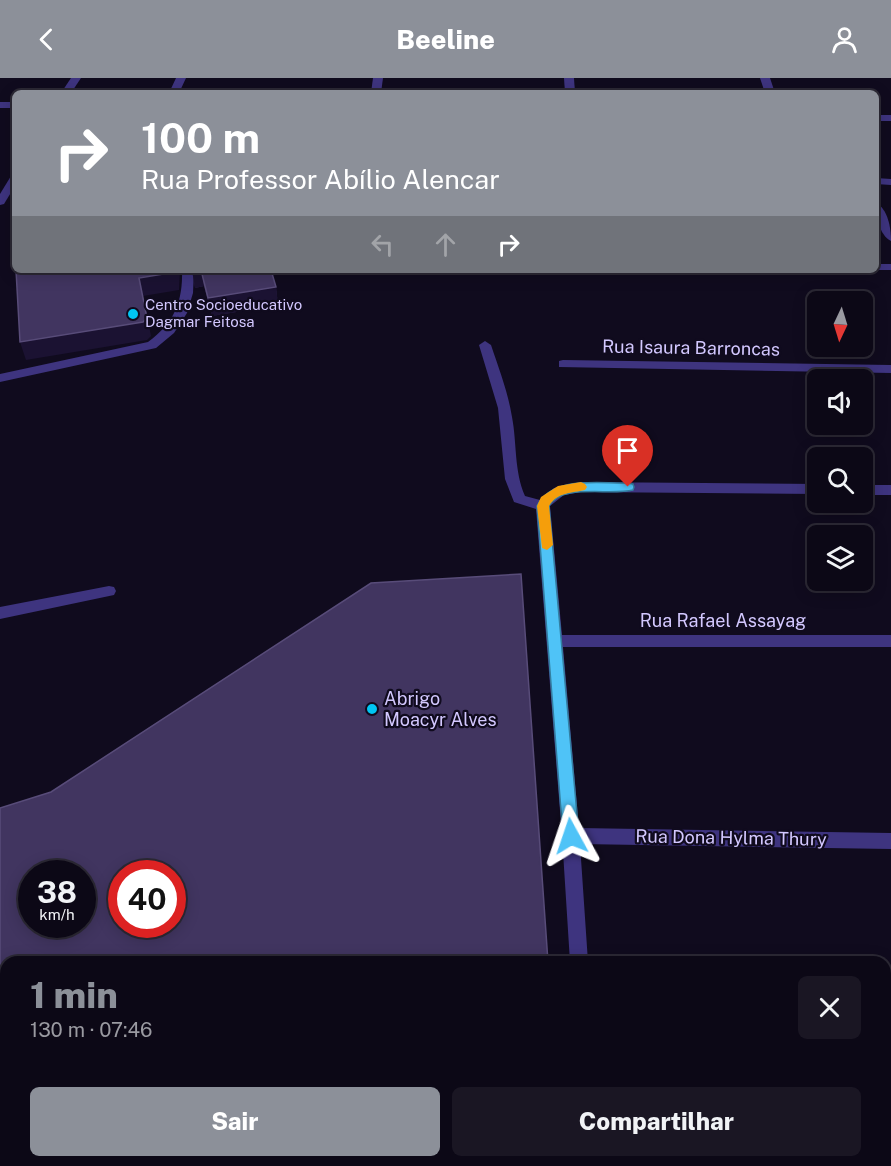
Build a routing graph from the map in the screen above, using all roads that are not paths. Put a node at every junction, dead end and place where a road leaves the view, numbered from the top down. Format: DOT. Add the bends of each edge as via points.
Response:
graph roads {
  1 [pos="12,183"];
  2 [pos="0,202"];
  3 [pos="879,212"];
  4 [pos="891,238"];
  5 [pos="188,273"];
  6 [pos="485,345"];
  7 [pos="563,364"];
  8 [pos="891,369"];
  9 [pos="0,378"];
  10 [pos="807,489"];
  11 [pos="873,490"];
  12 [pos="891,490"];
  13 [pos="543,506"];
  14 [pos="109,591"];
  15 [pos="0,613"];
  16 [pos="555,641"];
  17 [pos="891,641"];
  18 [pos="571,836"];
  19 [pos="891,841"];
  20 [pos="579,956"];
  1 -- 2 [label="street"];
  3 -- 4 [label="street"];
  5 -- 9 [label="street" via="182,314 170,333 152,345"];
  6 -- 13 [label="street" via="507,418 512,485 519,498"];
  7 -- 8 [label="street, Rua Isaura Barroncas"];
  10 -- 13 [label="street" via="581,487 562,489 548,497"];
  11 -- 12 [label="street"];
  13 -- 16 [label="street"];
  14 -- 15 [label="street"];
  16 -- 17 [label="street, Rua Rafael Assayag"];
  16 -- 18 [label="street"];
  18 -- 19 [label="street, Rua Dona Hylma Thury"];
  18 -- 20 [label="street"];
}
